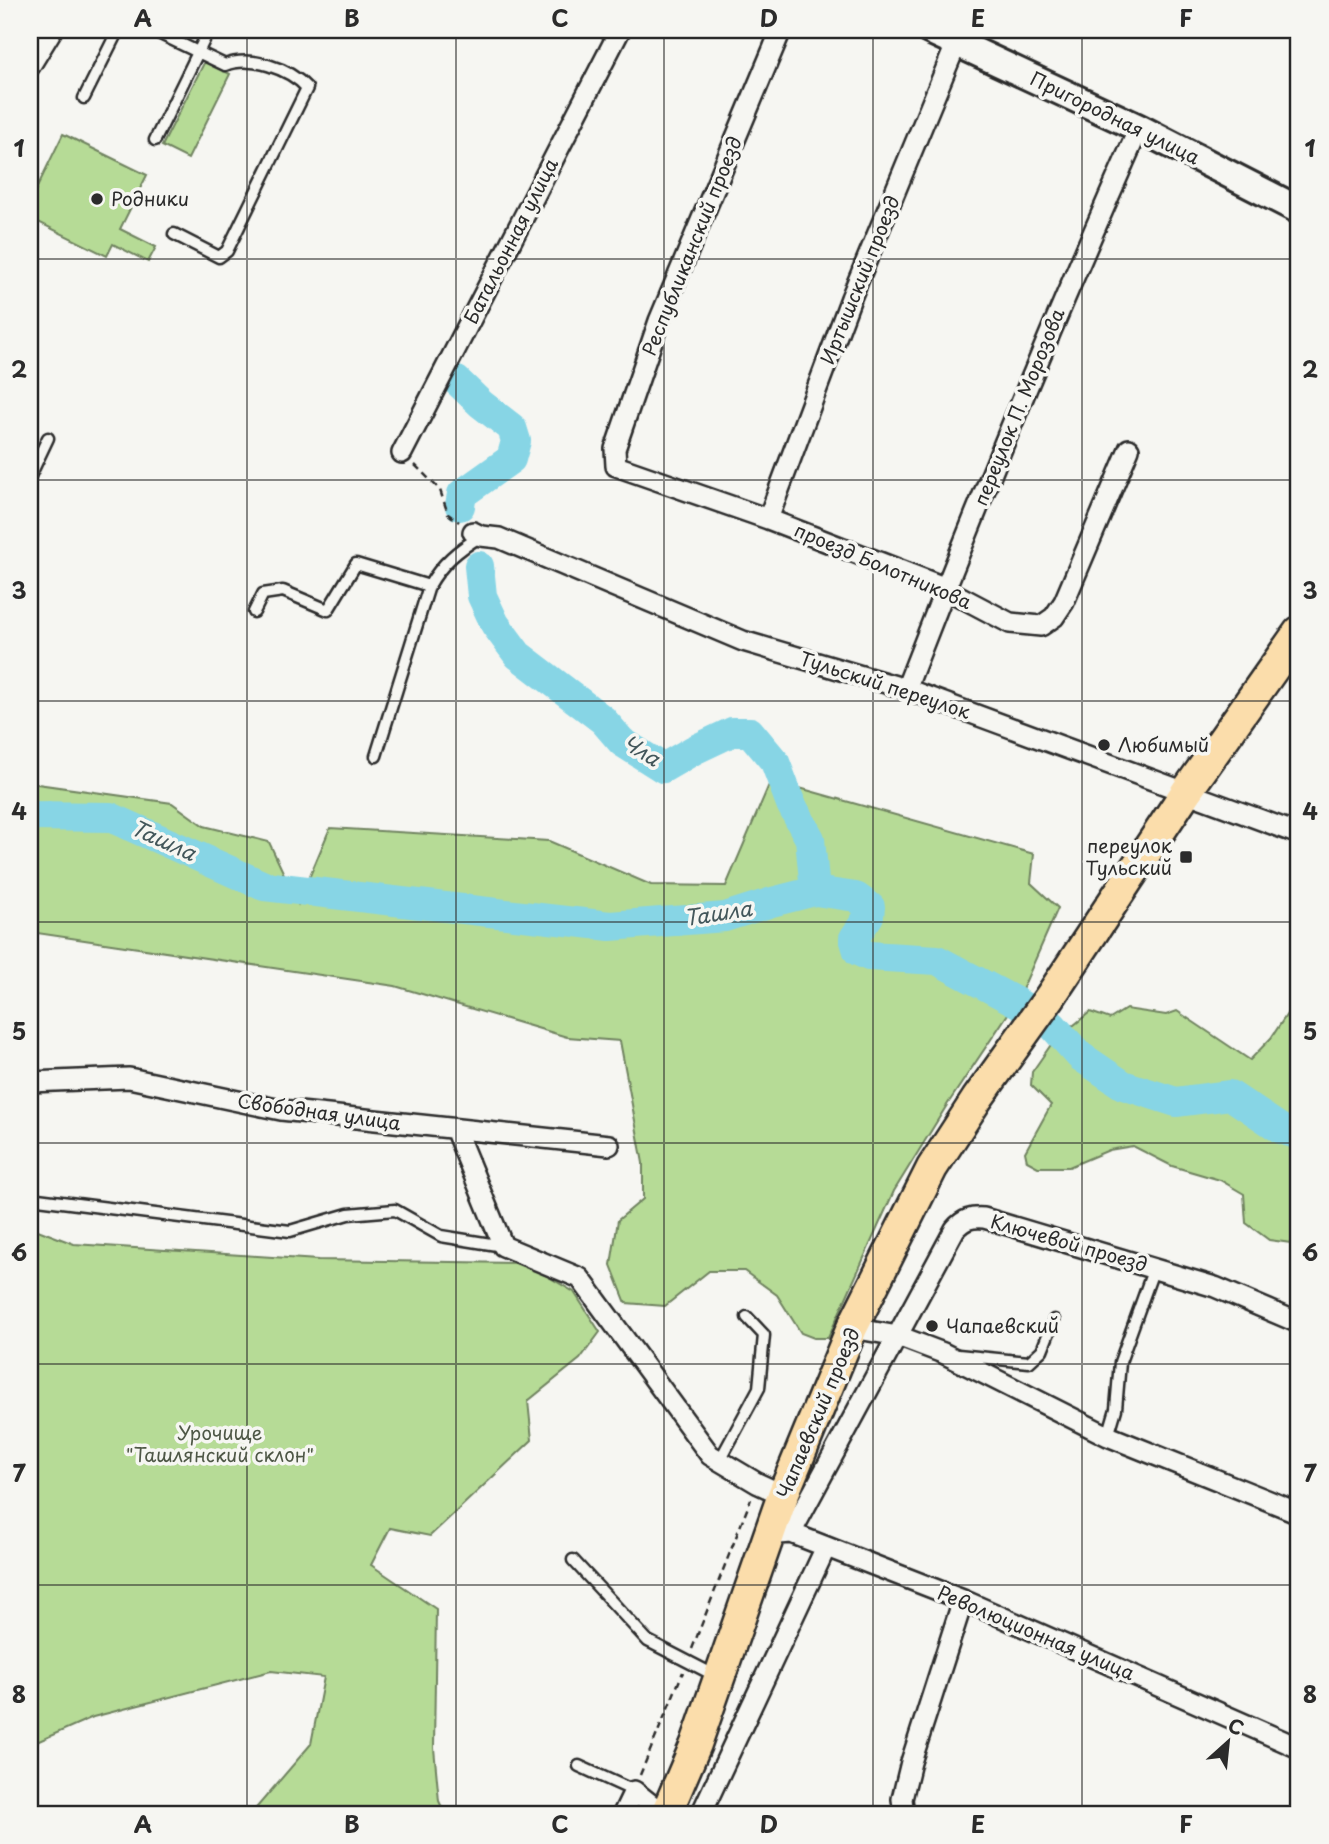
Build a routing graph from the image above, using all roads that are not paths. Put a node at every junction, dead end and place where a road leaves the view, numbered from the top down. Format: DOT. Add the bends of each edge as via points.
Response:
graph roads {
  1 [pos="52,30"];
  2 [pos="118,30"];
  3 [pos="152,30"];
  4 [pos="209,30"];
  5 [pos="620,30"];
  6 [pos="781,30"];
  7 [pos="929,30"];
  8 [pos="957,42"];
  9 [pos="198,53"];
  10 [pos="30,66"];
  11 [pos="84,98"];
  12 [pos="1139,128"];
  13 [pos="155,140"];
  14 [pos="1299,210"];
  15 [pos="174,234"];
  16 [pos="48,438"];
  17 [pos="1129,449"];
  18 [pos="402,453"];
  19 [pos="616,466"];
  20 [pos="30,476"];
  21 [pos="768,519"];
  22 [pos="477,534"];
  23 [pos="429,586"];
  24 [pos="945,588"];
  25 [pos="254,612"];
  26 [pos="1299,632"];
  27 [pos="906,689"];
  28 [pos="376,756"];
  29 [pos="1186,792"];
  30 [pos="1299,834"];
  31 [pos="30,1082"];
  32 [pos="455,1129"];
  33 [pos="609,1145"];
  34 [pos="30,1198"];
  35 [pos="503,1246"];
  36 [pos="1154,1268"];
  37 [pos="747,1317"];
  38 [pos="1054,1320"];
  39 [pos="1299,1323"];
  40 [pos="852,1328"];
  41 [pos="898,1336"];
  42 [pos="943,1353"];
  43 [pos="1108,1436"];
  44 [pos="720,1460"];
  45 [pos="770,1489"];
  46 [pos="1299,1513"];
  47 [pos="780,1534"];
  48 [pos="826,1547"];
  49 [pos="573,1560"];
  50 [pos="962,1600"];
  51 [pos="719,1678"];
  52 [pos="1299,1748"];
  53 [pos="579,1766"];
  54 [pos="634,1790"];
  55 [pos="623,1814"];
  56 [pos="665,1814"];
  57 [pos="701,1814"];
  58 [pos="904,1814"];
  1 -- 10 [label="street"];
  2 -- 11 [label="lane"];
  3 -- 9 [label="lane"];
  4 -- 9 [label="lane"];
  5 -- 18 [label="street, Батальонная улица"];
  6 -- 19 [label="street, Республиканский проезд" via="659,321 615,449"];
  7 -- 8 [label="street, Пригородная улица"];
  8 -- 12 [label="street, Пригородная улица"];
  8 -- 21 [label="street, Иртышский проезд" via="851,299"];
  9 -- 13 [label="lane"];
  9 -- 15 [label="lane" via="225,65 236,61 267,65 307,89 227,251 219,257"];
  12 -- 14 [label="street, Пригородная улица"];
  12 -- 24 [label="street, переулок П. Морозова" via="1049,331"];
  16 -- 20 [label="lane"];
  17 -- 24 [label="street, проезд Болотникова" via="1054,617 1041,626 1010,622"];
  19 -- 21 [label="street, проезд Болотникова"];
  21 -- 24 [label="street, проезд Болотникова"];
  22 -- 23 [label="lane" via="439,568"];
  22 -- 27 [label="street, Тульский переулок" via="499,538 743,641"];
  23 -- 25 [label="lane" via="356,564 328,610 283,590 263,594"];
  23 -- 28 [label="lane"];
  24 -- 27 [label="street, переулок П. Морозова"];
  26 -- 29 [label="main road"];
  27 -- 29 [label="street, Тульский переулок"];
  29 -- 30 [label="street, Тульский переулок"];
  29 -- 40 [label="main road, Чапаевский проезд" via="932,1168"];
  31 -- 32 [label="street, Свободная улица" via="129,1078 281,1110"];
  32 -- 33 [label="street, Свободная улица"];
  32 -- 35 [label="street"];
  34 -- 35 [label="lane" via="290,1231 348,1214 395,1210 441,1236"];
  35 -- 44 [label="street" via="580,1279 710,1455"];
  36 -- 39 [label="street, Ключевой проезд" via="1214,1287"];
  36 -- 41 [label="street, Ключевой проезд" via="972,1217 955,1229"];
  36 -- 43 [label="lane" via="1120,1362 1116,1409"];
  37 -- 44 [label="lane" via="764,1335 759,1388"];
  38 -- 42 [label="lane" via="1042,1350 1029,1362"];
  40 -- 41 [label="street"];
  40 -- 45 [label="main road, Чапаевский проезд"];
  41 -- 42 [label="street"];
  41 -- 47 [label="street, Ключевой проезд"];
  42 -- 43 [label="street"];
  43 -- 46 [label="street"];
  44 -- 45 [label="street"];
  45 -- 47 [label="main road, Чапаевский проезд"];
  47 -- 48 [label="street, Революционная улица"];
  47 -- 51 [label="main road, Чапаевский проезд"];
  48 -- 50 [label="street, Революционная улица"];
  48 -- 57 [label="street"];
  49 -- 51 [label="lane" via="648,1641"];
  50 -- 52 [label="street, Революционная улица"];
  50 -- 58 [label="street" via="911,1762 902,1798"];
  51 -- 56 [label="main road, Чапаевский проезд"];
  53 -- 54 [label="lane"];
  54 -- 55 [label="street"];
  54 -- 56 [label="street"];
}
